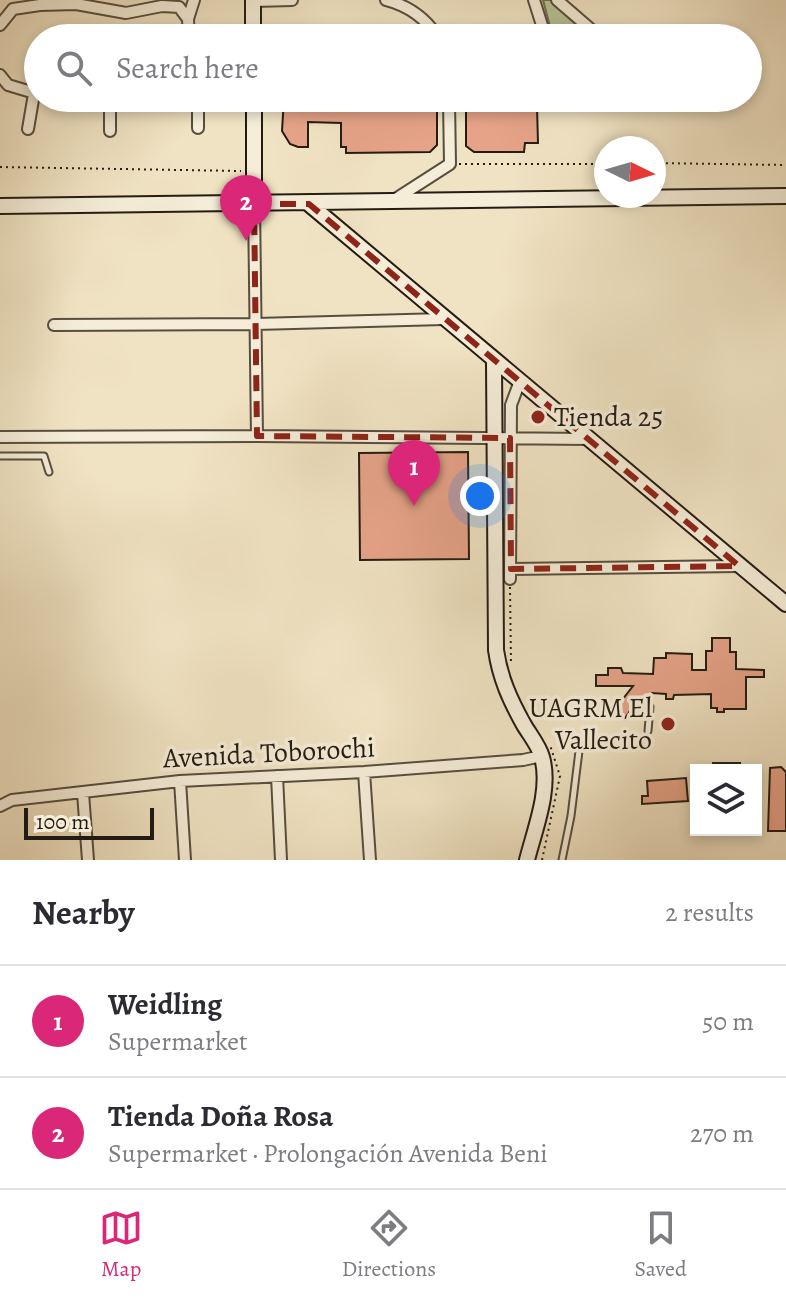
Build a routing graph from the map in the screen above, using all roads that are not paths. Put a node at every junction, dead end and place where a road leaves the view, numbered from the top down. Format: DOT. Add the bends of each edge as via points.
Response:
graph roads {
  1 [pos="194,0"];
  2 [pos="292,0"];
  3 [pos="386,0"];
  4 [pos="534,0"];
  5 [pos="557,0"];
  6 [pos="253,1"];
  7 [pos="76,2"];
  8 [pos="180,4"];
  9 [pos="188,19"];
  10 [pos="188,24"];
  11 [pos="253,24"];
  12 [pos="429,24"];
  13 [pos="542,24"];
  14 [pos="585,24"];
  15 [pos="0,25"];
  16 [pos="0,75"];
  17 [pos="24,90"];
  18 [pos="32,112"];
  19 [pos="110,112"];
  20 [pos="198,112"];
  21 [pos="254,112"];
  22 [pos="449,112"];
  23 [pos="198,128"];
  24 [pos="28,129"];
  25 [pos="110,131"];
  26 [pos="786,196"];
  27 [pos="391,202"];
  28 [pos="254,204"];
  29 [pos="309,204"];
  30 [pos="0,206"];
  31 [pos="444,319"];
  32 [pos="256,324"];
  33 [pos="54,325"];
  34 [pos="494,362"];
  35 [pos="520,381"];
  36 [pos="257,436"];
  37 [pos="0,437"];
  38 [pos="493,438"];
  39 [pos="510,438"];
  40 [pos="590,439"];
  41 [pos="0,456"];
  42 [pos="49,472"];
  43 [pos="739,566"];
  44 [pos="786,604"];
  45 [pos="650,707"];
  46 [pos="648,731"];
  47 [pos="587,738"];
  48 [pos="542,756"];
  49 [pos="364,772"];
  50 [pos="277,776"];
  51 [pos="180,781"];
  52 [pos="83,793"];
  53 [pos="0,806"];
  54 [pos="88,860"];
  55 [pos="185,860"];
  56 [pos="281,860"];
  57 [pos="370,860"];
  58 [pos="527,860"];
  59 [pos="562,860"];
  1 -- 9 [label="street"];
  2 -- 6 [label="street"];
  3 -- 12 [label="street"];
  4 -- 13 [label="street"];
  5 -- 14 [label="street"];
  6 -- 11 [label="street"];
  7 -- 8 [label="street" via="126,13"];
  7 -- 15 [label="street" via="13,9"];
  8 -- 9 [label="street"];
  9 -- 10 [label="street"];
  16 -- 17 [label="street" via="8,85"];
  18 -- 24 [label="street"];
  19 -- 25 [label="street"];
  20 -- 23 [label="street"];
  21 -- 28 [label="street"];
  22 -- 27 [label="street" via="450,164"];
  26 -- 27 [label="street"];
  27 -- 29 [label="street"];
  28 -- 29 [label="street"];
  28 -- 30 [label="street"];
  28 -- 32 [label="street"];
  29 -- 31 [label="street"];
  31 -- 32 [label="street"];
  31 -- 34 [label="street"];
  32 -- 33 [label="street"];
  32 -- 36 [label="street"];
  34 -- 35 [label="street"];
  34 -- 38 [label="street"];
  35 -- 39 [label="street" via="511,405"];
  35 -- 40 [label="street"];
  36 -- 37 [label="street"];
  36 -- 38 [label="street"];
  38 -- 39 [label="street"];
  38 -- 48 [label="street" via="500,677"];
  39 -- 40 [label="street"];
  39 -- 43 [label="street" via="511,574"];
  40 -- 43 [label="street"];
  41 -- 42 [label="lane" via="44,456"];
  43 -- 44 [label="street"];
  45 -- 46 [label="lane"];
  47 -- 59 [label="lane" via="579,751"];
  48 -- 49 [label="street, Avenida Toborochi"];
  48 -- 58 [label="street" via="544,791"];
  49 -- 50 [label="street, Avenida Toborochi"];
  49 -- 57 [label="street"];
  50 -- 51 [label="street, Avenida Toborochi"];
  50 -- 56 [label="street"];
  51 -- 52 [label="street, Avenida Toborochi"];
  51 -- 55 [label="street"];
  52 -- 53 [label="street, Avenida Toborochi" via="12,800"];
  52 -- 54 [label="street"];
}
